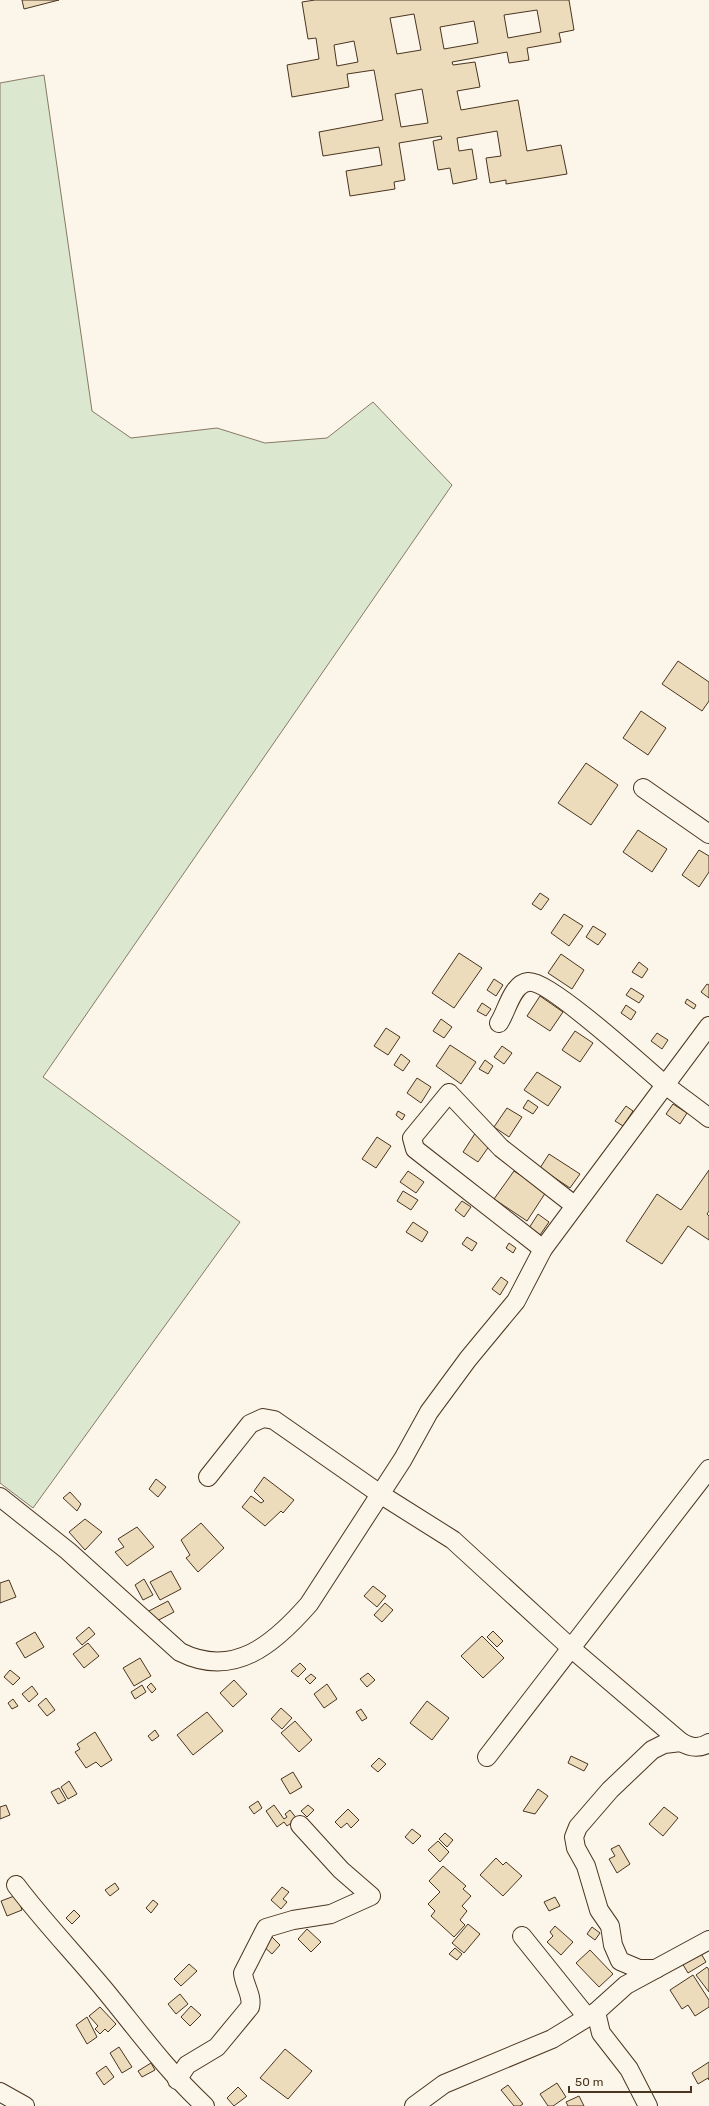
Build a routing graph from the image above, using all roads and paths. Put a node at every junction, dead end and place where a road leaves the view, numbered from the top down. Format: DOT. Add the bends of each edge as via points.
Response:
graph roads {
  1 [pos="643,788"];
  2 [pos="709,834"];
  3 [pos="499,1023"];
  4 [pos="709,1026"];
  5 [pos="665,1084"];
  6 [pos="709,1118"];
  7 [pos="574,1205"];
  8 [pos="543,1249"];
  9 [pos="709,1469"];
  10 [pos="208,1477"];
  11 [pos="380,1494"];
  12 [pos="0,1497"];
  13 [pos="572,1649"];
  14 [pos="681,1742"];
  15 [pos="707,1749"];
  16 [pos="487,1757"];
  17 [pos="300,1825"];
  18 [pos="16,1885"];
  19 [pos="522,1936"];
  20 [pos="709,1940"];
  21 [pos="656,1969"];
  22 [pos="592,2014"];
  23 [pos="177,2080"];
  24 [pos="0,2092"];
  25 [pos="25,2106"];
  26 [pos="205,2106"];
  27 [pos="414,2106"];
  28 [pos="648,2106"];
  1 -- 2 [label="street"];
  3 -- 5 [label="street" via="520,985 536,983 582,1014"];
  4 -- 5 [label="street"];
  5 -- 6 [label="street"];
  5 -- 7 [label="street"];
  7 -- 8 [label="street"];
  7 -- 8 [label="street" via="501,1148 449,1093 412,1138 415,1149"];
  8 -- 11 [label="street" via="516,1301 429,1412"];
  9 -- 13 [label="street"];
  10 -- 11 [label="street" via="250,1424 268,1418 304,1439"];
  11 -- 12 [label="street" via="310,1604 292,1623 251,1654 240,1659 214,1663 195,1659 180,1652 68,1551"];
  11 -- 13 [label="street" via="453,1540"];
  13 -- 14 [label="street"];
  13 -- 16 [label="street"];
  14 -- 15 [label="street" via="687,1746"];
  14 -- 21 [label="street" via="664,1744 652,1750 610,1790 578,1827 574,1837 599,1910 610,1926 613,1945 620,1961 639,1969"];
  17 -- 23 [label="street" via="341,1870 371,1896 331,1914 293,1920 266,1928 243,1973 251,1999 250,2008 217,2047 187,2065"];
  18 -- 23 [label="street"];
  19 -- 22 [label="street"];
  20 -- 21 [label="street"];
  21 -- 22 [label="street" via="626,1985"];
  22 -- 27 [label="street" via="552,2039 444,2084"];
  22 -- 28 [label="street" via="601,2033 629,2069"];
  23 -- 26 [label="street"];
  24 -- 25 [label="street"];
}
